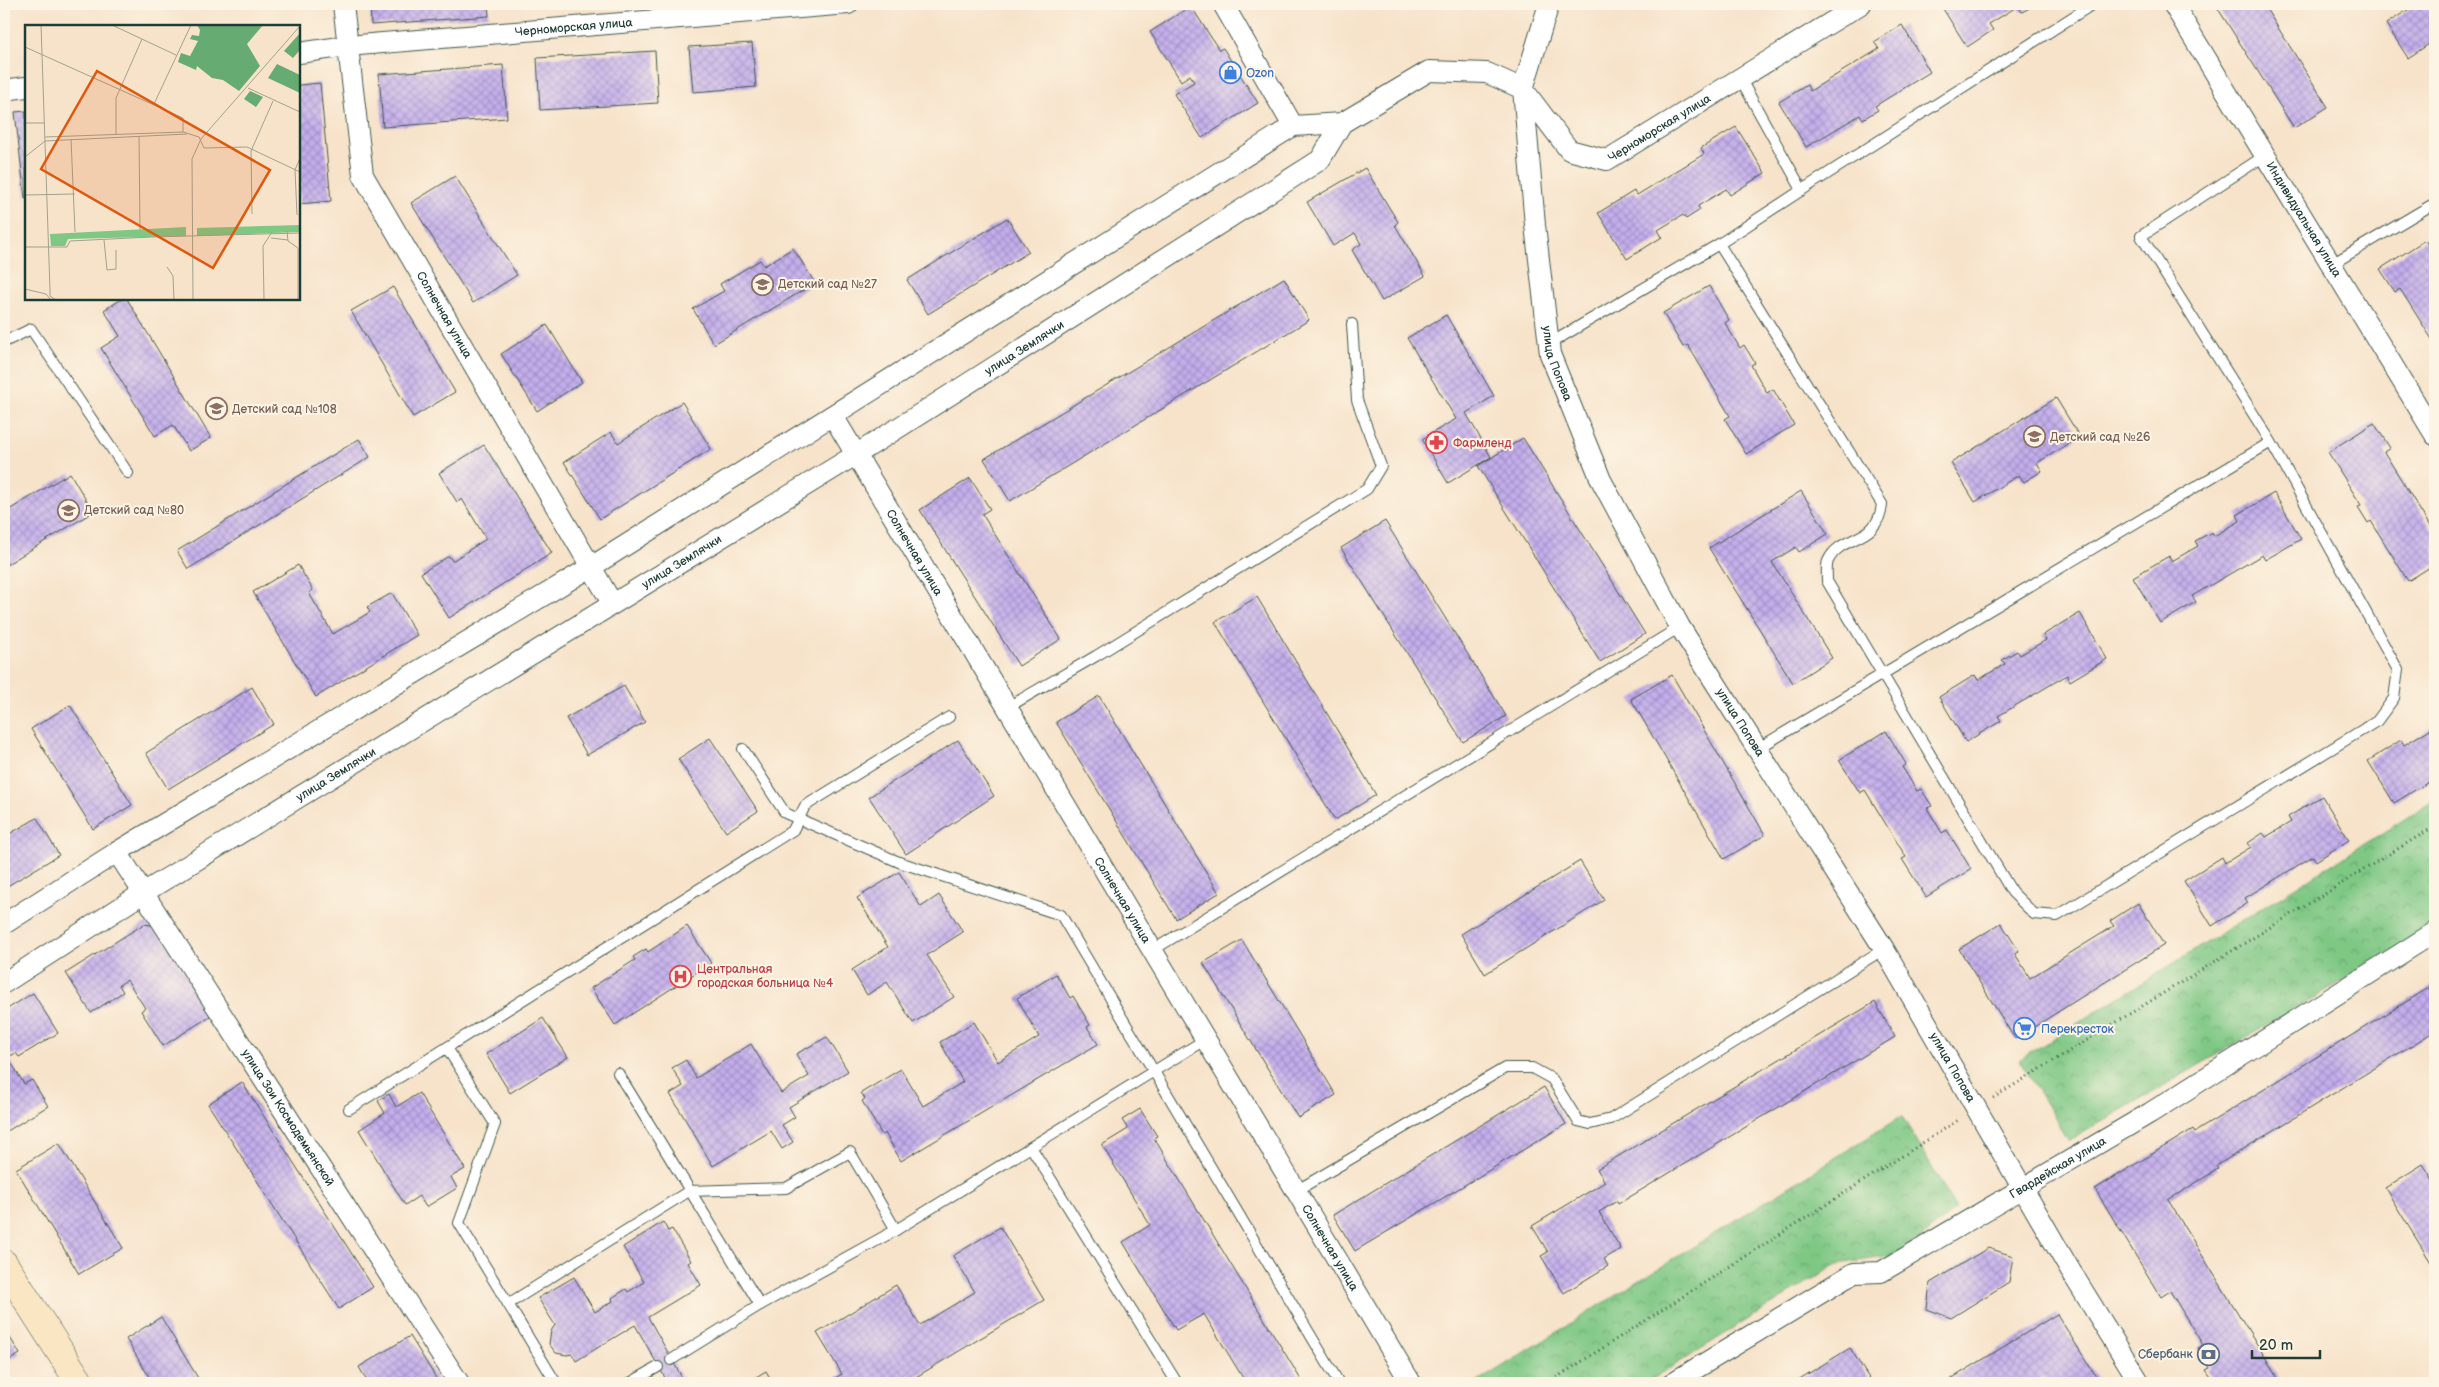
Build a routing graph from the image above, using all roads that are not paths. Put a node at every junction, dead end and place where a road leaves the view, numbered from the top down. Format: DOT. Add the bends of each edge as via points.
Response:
graph roads {
  1 [pos="343,4"];
  2 [pos="848,4"];
  3 [pos="1223,4"];
  4 [pos="1549,4"];
  5 [pos="1862,4"];
  6 [pos="2093,4"];
  7 [pos="2173,4"];
  8 [pos="802,6"];
  9 [pos="347,46"];
  10 [pos="300,52"];
  11 [pos="1740,78"];
  12 [pos="25,87"];
  13 [pos="1523,89"];
  14 [pos="4,90"];
  15 [pos="1342,124"];
  16 [pos="1293,126"];
  17 [pos="2266,155"];
  18 [pos="1802,190"];
  19 [pos="2435,203"];
  20 [pos="1719,244"];
  21 [pos="2332,264"];
  22 [pos="1352,324"];
  23 [pos="4,342"];
  24 [pos="1549,344"];
  25 [pos="834,416"];
  26 [pos="2435,435"];
  27 [pos="2271,442"];
  28 [pos="857,454"];
  29 [pos="128,473"];
  30 [pos="591,567"];
  31 [pos="612,603"];
  32 [pos="1680,627"];
  33 [pos="1883,674"];
  34 [pos="1008,707"];
  35 [pos="949,717"];
  36 [pos="743,749"];
  37 [pos="1757,749"];
  38 [pos="799,819"];
  39 [pos="117,852"];
  40 [pos="143,893"];
  41 [pos="4,924"];
  42 [pos="2435,932"];
  43 [pos="1884,949"];
  44 [pos="1153,950"];
  45 [pos="4,983"];
  46 [pos="1206,1039"];
  47 [pos="447,1048"];
  48 [pos="1155,1070"];
  49 [pos="618,1074"];
  50 [pos="349,1109"];
  51 [pos="1031,1147"];
  52 [pos="2023,1189"];
  53 [pos="689,1191"];
  54 [pos="1296,1191"];
  55 [pos="896,1230"];
  56 [pos="4,1264"];
  57 [pos="508,1304"];
  58 [pos="760,1305"];
  59 [pos="671,1360"];
  60 [pos="658,1367"];
  61 [pos="634,1382"];
  62 [pos="80,1383"];
  63 [pos="459,1383"];
  64 [pos="556,1383"];
  65 [pos="1177,1383"];
  66 [pos="1339,1383"];
  67 [pos="1411,1383"];
  68 [pos="1672,1383"];
  69 [pos="2140,1383"];
  1 -- 9 [label="street, Солнечная улица"];
  2 -- 8 [label="street, Черноморская улица"];
  3 -- 16 [label="street"];
  4 -- 13 [label="street, улица Попова"];
  5 -- 11 [label="street, Черноморская улица"];
  6 -- 18 [label="lane"];
  7 -- 17 [label="street, Индивидуальная улица"];
  8 -- 9 [label="street, Черноморская улица"];
  9 -- 10 [label="street, Черноморская улица"];
  9 -- 30 [label="street, Солнечная улица" via="363,175"];
  11 -- 13 [label="street, Черноморская улица" via="1607,160 1569,150"];
  11 -- 18 [label="lane"];
  12 -- 14 [label="street"];
  13 -- 15 [label="street, Черноморская улица" via="1487,73 1429,71"];
  13 -- 24 [label="street, улица Попова"];
  15 -- 16 [label="street, Черноморская улица"];
  15 -- 28 [label="street, улица Землячки" via="1320,160"];
  16 -- 25 [label="street"];
  17 -- 21 [label="street, Индивидуальная улица"];
  17 -- 27 [label="lane" via="2141,236"];
  18 -- 20 [label="lane"];
  19 -- 21 [label="lane"];
  20 -- 24 [label="lane"];
  20 -- 33 [label="lane" via="1882,504 1880,518 1872,529 1835,551 1827,562 1827,580"];
  21 -- 26 [label="street, Индивидуальная улица"];
  22 -- 34 [label="lane" via="1357,400 1381,466 1367,489"];
  23 -- 29 [label="lane" via="31,329"];
  24 -- 32 [label="street, улица Попова" via="1550,354 1601,480"];
  25 -- 28 [label="street, Солнечная улица"];
  25 -- 30 [label="street"];
  27 -- 33 [label="lane"];
  27 -- 33 [label="lane" via="2398,670 2394,698 2377,721 2057,916 2034,914 2012,892"];
  28 -- 31 [label="street, улица Землячки"];
  28 -- 34 [label="street, Солнечная улица"];
  30 -- 31 [label="street, Солнечная улица"];
  30 -- 39 [label="street"];
  31 -- 40 [label="street, улица Землячки"];
  32 -- 37 [label="street, улица Попова"];
  32 -- 44 [label="lane"];
  33 -- 37 [label="lane"];
  34 -- 44 [label="street, Солнечная улица"];
  35 -- 38 [label="lane" via="805,806"];
  36 -- 38 [label="lane" via="784,813"];
  37 -- 43 [label="street, улица Попова"];
  38 -- 47 [label="lane" via="793,830"];
  38 -- 48 [label="lane" via="899,862 1061,915"];
  39 -- 40 [label="street, улица Зои Космодемьянской"];
  39 -- 41 [label="street"];
  40 -- 45 [label="street, улица Землячки"];
  40 -- 63 [label="street, улица Зои Космодемьянской"];
  42 -- 52 [label="street, Гвардейская улица" via="2150,1113"];
  43 -- 52 [label="street, улица Попова"];
  43 -- 54 [label="lane" via="1611,1119 1590,1124 1578,1120 1552,1080 1532,1068 1505,1068"];
  44 -- 46 [label="street, Солнечная улица"];
  46 -- 48 [label="lane"];
  46 -- 54 [label="street, Солнечная улица"];
  47 -- 50 [label="lane"];
  47 -- 57 [label="lane" via="495,1124 459,1223"];
  48 -- 51 [label="lane"];
  48 -- 66 [label="lane"];
  49 -- 53 [label="lane"];
  51 -- 55 [label="lane"];
  51 -- 65 [label="lane"];
  52 -- 68 [label="street, Гвардейская улица" via="1881,1272 1854,1273"];
  52 -- 69 [label="street, улица Попова"];
  53 -- 55 [label="lane" via="786,1188 850,1152"];
  53 -- 57 [label="lane"];
  53 -- 58 [label="lane"];
  54 -- 67 [label="street, Солнечная улица"];
  55 -- 58 [label="lane"];
  56 -- 62 [label="main road"];
  57 -- 64 [label="lane"];
  58 -- 59 [label="lane"];
  60 -- 61 [label="lane"];
}
